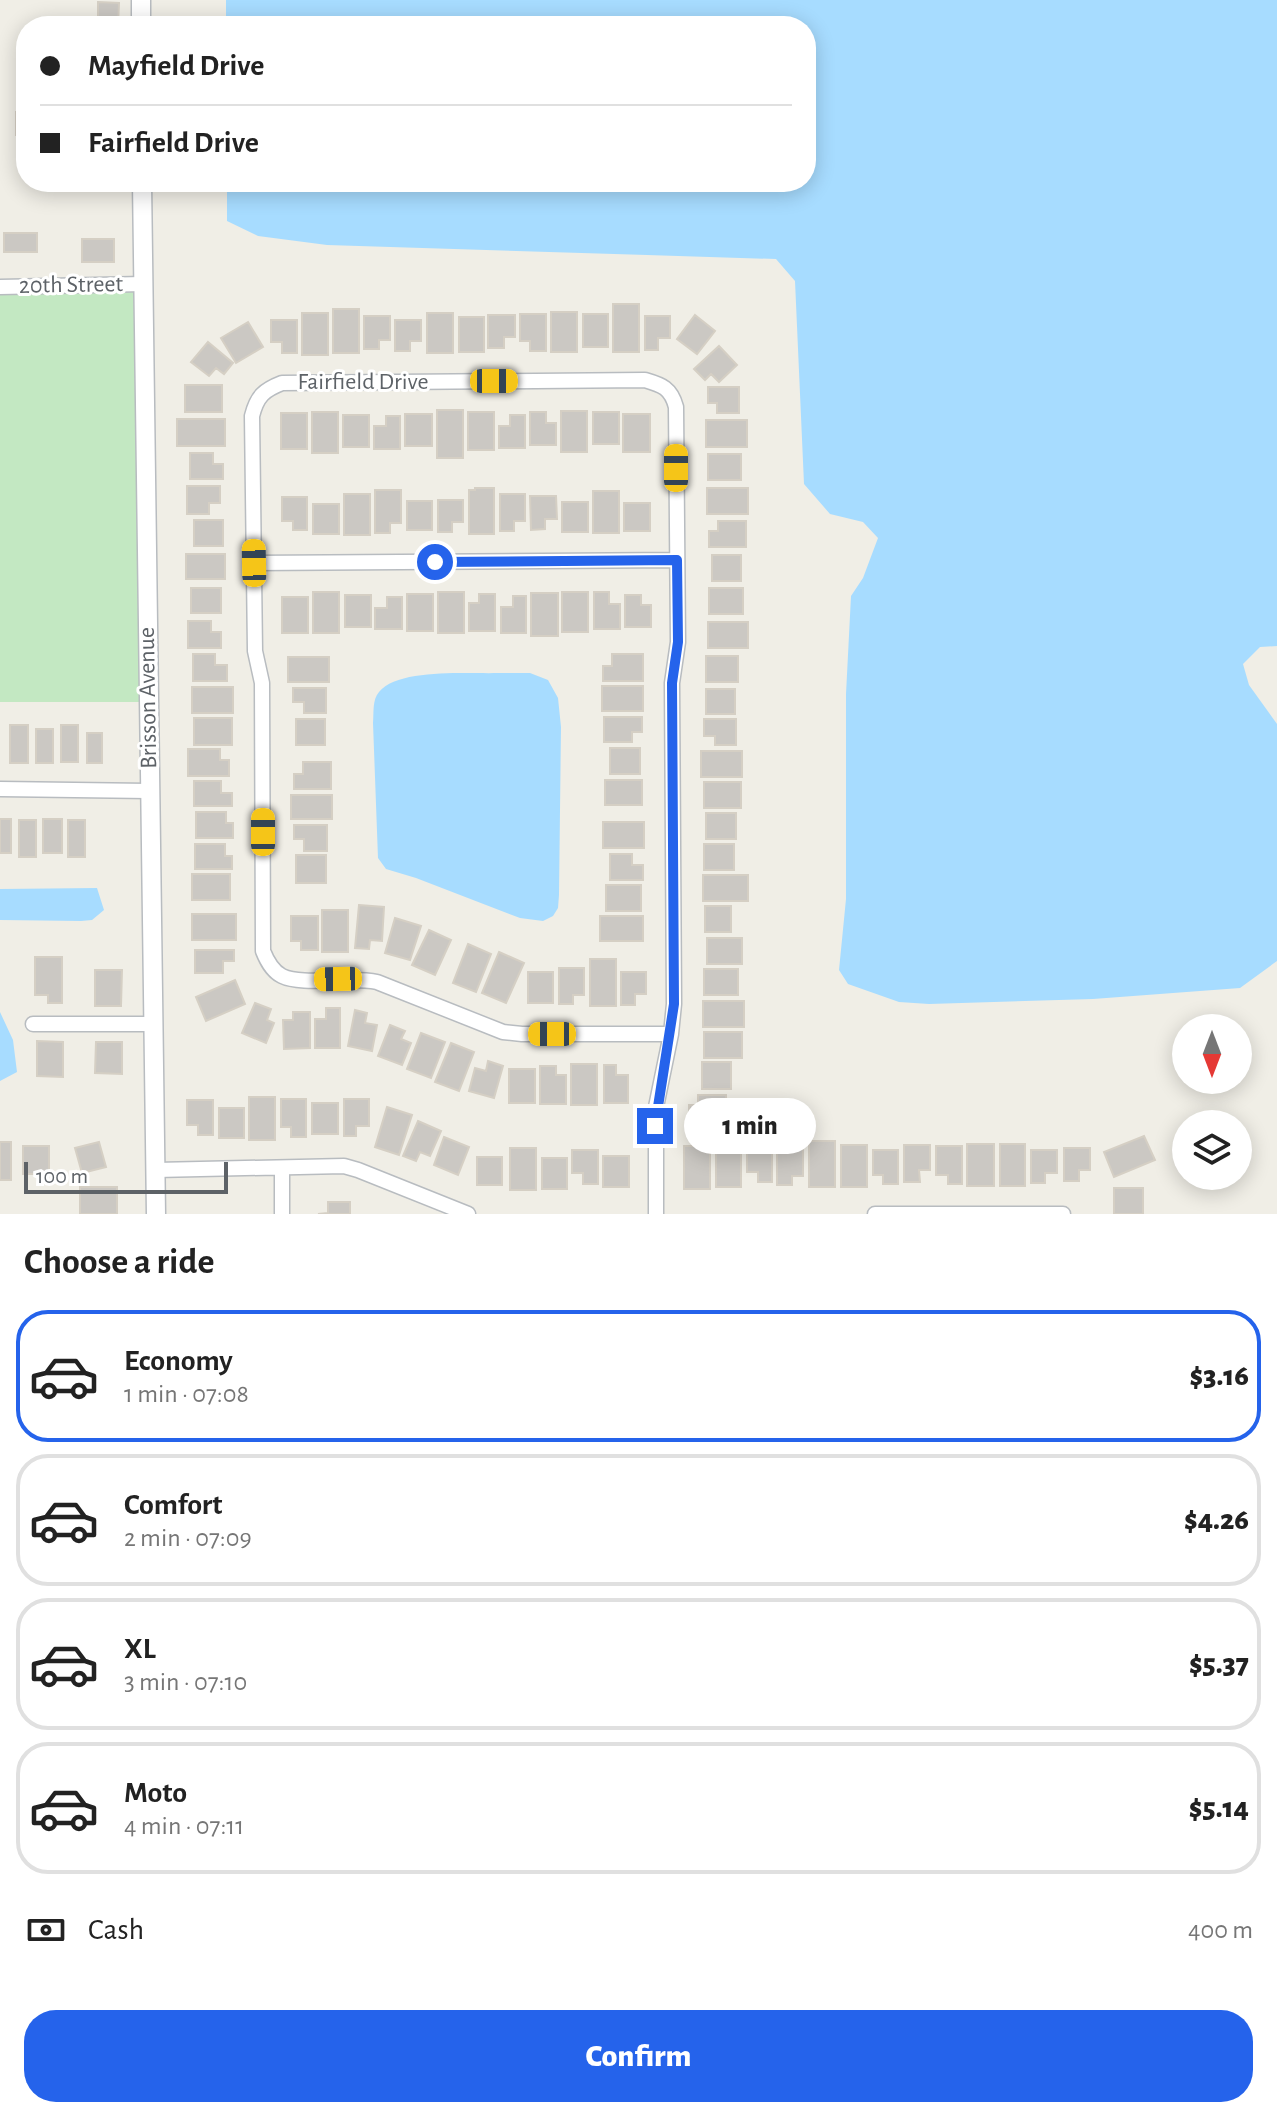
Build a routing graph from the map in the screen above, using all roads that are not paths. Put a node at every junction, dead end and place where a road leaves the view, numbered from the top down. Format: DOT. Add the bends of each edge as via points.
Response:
graph roads {
  1 [pos="142,192"];
  2 [pos="143,284"];
  3 [pos="0,287"];
  4 [pos="677,560"];
  5 [pos="254,563"];
  6 [pos="0,789"];
  7 [pos="149,791"];
  8 [pos="33,1024"];
  9 [pos="154,1024"];
  10 [pos="671,1034"];
  11 [pos="156,1170"];
  12 [pos="282,1170"];
  13 [pos="156,1214"];
  14 [pos="282,1214"];
  15 [pos="468,1214"];
  16 [pos="656,1214"];
  17 [pos="875,1214"];
  18 [pos="1063,1214"];
  1 -- 2 [label="street, Brisson Avenue"];
  2 -- 3 [label="street, 20th Street"];
  2 -- 7 [label="street, Brisson Avenue"];
  4 -- 5 [label="street"];
  4 -- 5 [label="street, Fairfield Drive" via="673,395 664,386 629,380 282,383 265,390 256,399 252,416"];
  4 -- 10 [label="street, Fairfield Drive"];
  5 -- 10 [label="street, Fairfield Drive" via="255,651 262,683 263,951 269,965 295,980 377,982 503,1032"];
  6 -- 7 [label="street"];
  7 -- 9 [label="street, Brisson Avenue"];
  8 -- 9 [label="street"];
  9 -- 11 [label="street, Brisson Avenue"];
  10 -- 16 [label="street, Fairfield Drive" via="656,1107"];
  11 -- 12 [label="street"];
  11 -- 13 [label="street, Brisson Avenue"];
  12 -- 14 [label="street"];
  12 -- 15 [label="street" via="325,1165 358,1170"];
  17 -- 18 [label="street"];
}
